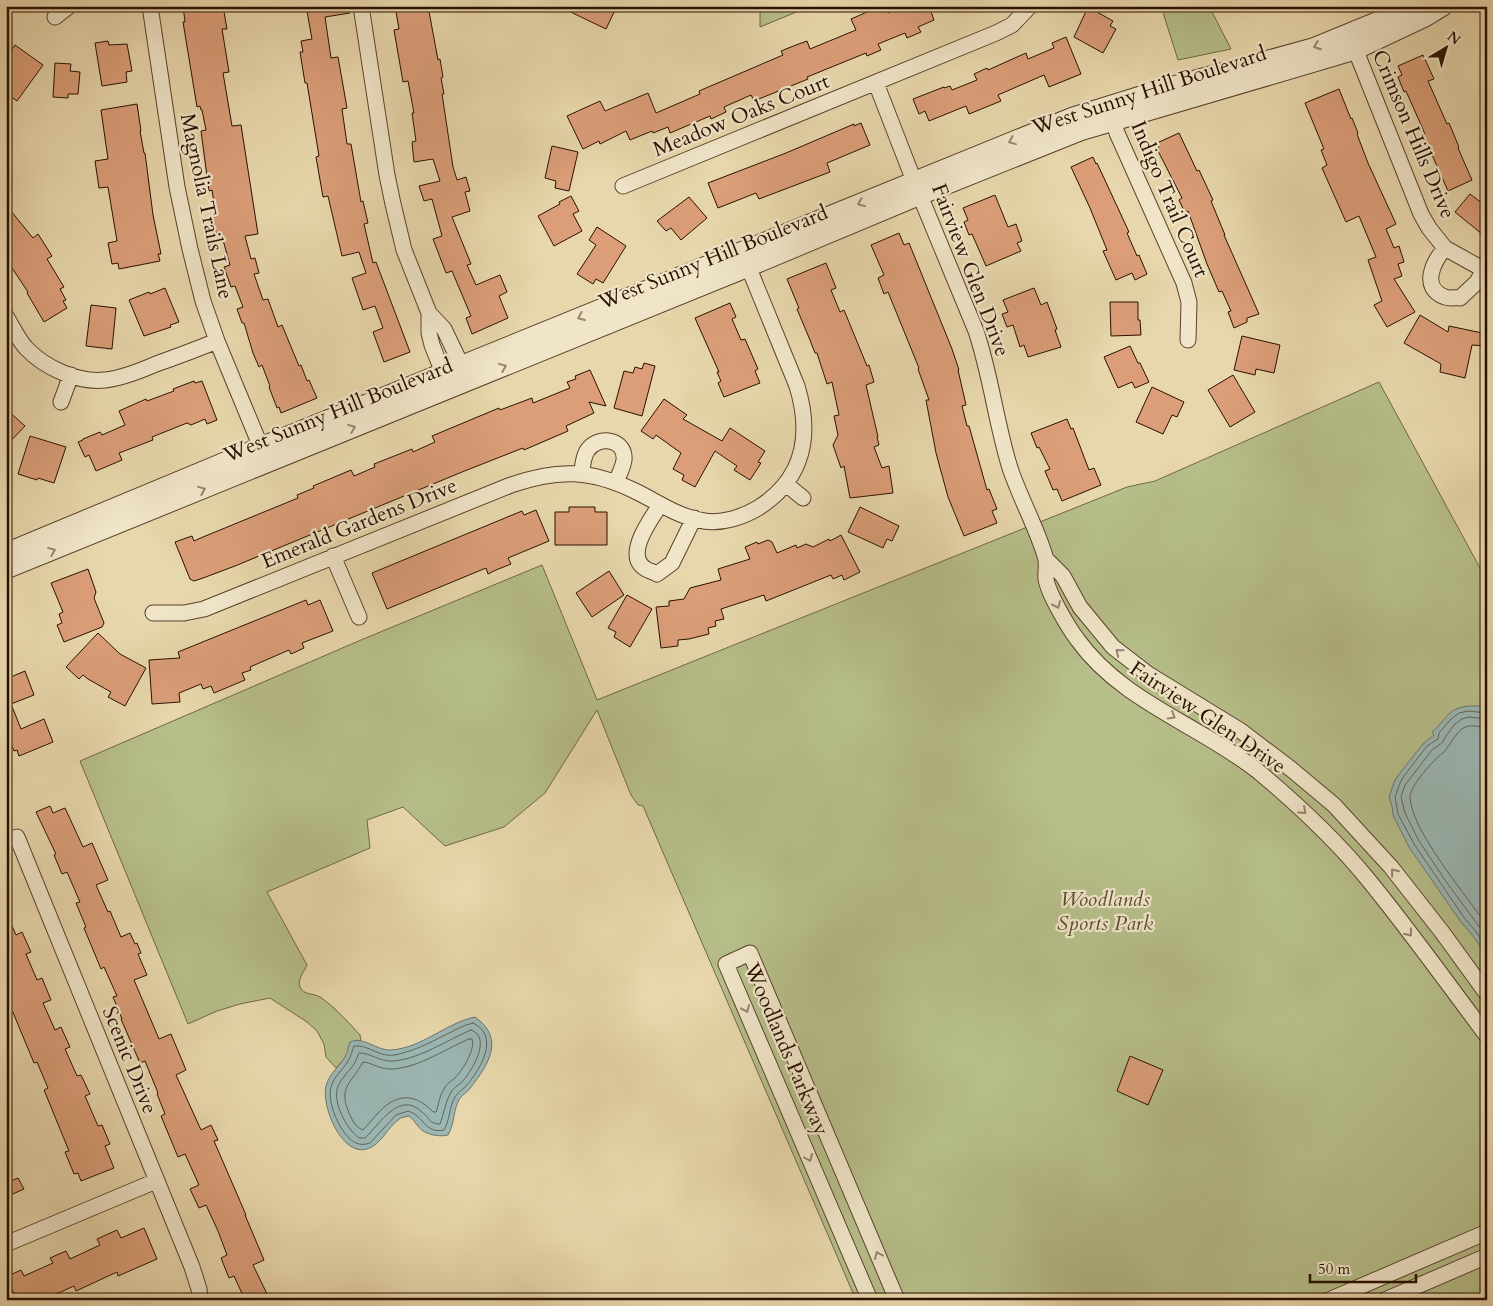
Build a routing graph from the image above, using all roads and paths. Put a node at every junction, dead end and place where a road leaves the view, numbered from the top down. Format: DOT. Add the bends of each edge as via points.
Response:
graph roads {
  1 [pos="69,6"];
  2 [pos="150,6"];
  3 [pos="361,6"];
  4 [pos="1030,6"];
  5 [pos="1410,6"];
  6 [pos="1443,6"];
  7 [pos="54,17"];
  8 [pos="1352,42"];
  9 [pos="876,83"];
  10 [pos="1112,113"];
  11 [pos="623,186"];
  12 [pos="917,188"];
  13 [pos="1445,248"];
  14 [pos="745,259"];
  15 [pos="1485,270"];
  16 [pos="429,313"];
  17 [pos="6,316"];
  18 [pos="1188,340"];
  19 [pos="217,341"];
  20 [pos="465,373"];
  21 [pos="70,375"];
  22 [pos="446,381"];
  23 [pos="61,402"];
  24 [pos="264,455"];
  25 [pos="581,474"];
  26 [pos="616,483"];
  27 [pos="786,484"];
  28 [pos="803,498"];
  29 [pos="660,505"];
  30 [pos="694,518"];
  31 [pos="6,553"];
  32 [pos="333,556"];
  33 [pos="1046,559"];
  34 [pos="6,569"];
  35 [pos="153,613"];
  36 [pos="359,617"];
  37 [pos="16,837"];
  38 [pos="1487,994"];
  39 [pos="1487,1036"];
  40 [pos="156,1181"];
  41 [pos="1487,1232"];
  42 [pos="6,1244"];
  43 [pos="1487,1256"];
  44 [pos="200,1300"];
  45 [pos="870,1300"];
  46 [pos="897,1300"];
  47 [pos="1329,1300"];
  48 [pos="1385,1300"];
  1 -- 7 [label="street"];
  2 -- 19 [label="street, Magnolia Trails Lane" via="177,188 203,301"];
  3 -- 16 [label="street" via="393,204 404,250"];
  4 -- 9 [label="street, Meadow Oaks Court" via="1012,25"];
  5 -- 8 [label="street, West Sunny Hill Boulevard"];
  6 -- 8 [label="street, West Sunny Hill Boulevard" via="1426,17"];
  8 -- 10 [label="street, West Sunny Hill Boulevard"];
  8 -- 13 [label="street, Crimson Hills Drive" via="1421,214"];
  9 -- 11 [label="street, Meadow Oaks Court"];
  9 -- 12 [label="street, Fairview Glen Drive"];
  10 -- 12 [label="street, West Sunny Hill Boulevard" via="1080,131"];
  10 -- 18 [label="street, Indigo Trail Court" via="1117,133 1184,284 1189,302"];
  12 -- 14 [label="street, West Sunny Hill Boulevard"];
  12 -- 33 [label="street, Fairview Glen Drive" via="976,331 1011,470"];
  13 -- 15 [label="street, Crimson Hills Drive"];
  13 -- 15 [label="street, Crimson Hills Drive" via="1436,258 1430,281 1432,287 1446,298 1460,298"];
  14 -- 20 [label="street, West Sunny Hill Boulevard"];
  14 -- 27 [label="street, Emerald Gardens Drive" via="803,405 804,441 796,467"];
  16 -- 20 [label="street" via="444,329"];
  16 -- 22 [label="street" via="429,334"];
  17 -- 21 [label="street" via="35,356"];
  19 -- 21 [label="street" via="118,378 104,381"];
  19 -- 24 [label="street, Magnolia Trails Lane"];
  20 -- 22 [label="street, West Sunny Hill Boulevard"];
  21 -- 23 [label="street"];
  22 -- 24 [label="street, West Sunny Hill Boulevard"];
  24 -- 31 [label="street, West Sunny Hill Boulevard" via="182,481"];
  34 -- 24 [label="street, West Sunny Hill Boulevard, one-way"];
  25 -- 26 [label="street, Emerald Gardens Drive"];
  25 -- 26 [label="street" via="586,452 594,443 613,441 621,449 624,460"];
  25 -- 32 [label="street, Emerald Gardens Drive" via="524,480"];
  26 -- 29 [label="street, Emerald Gardens Drive"];
  27 -- 28 [label="street"];
  27 -- 30 [label="street, Emerald Gardens Drive" via="769,501 738,517 705,521"];
  29 -- 30 [label="street, Emerald Gardens Drive"];
  29 -- 30 [label="street" via="641,536 637,554 644,569 657,574 672,564"];
  32 -- 35 [label="street, Emerald Gardens Drive" via="204,609"];
  32 -- 36 [label="street"];
  38 -- 33 [label="street, Fairview Glen Drive, one-way" via="1390,867 1334,805 1241,731 1148,674 1113,648 1080,607 1062,576"];
  33 -- 39 [label="street, Fairview Glen Drive, one-way" via="1046,580 1060,613 1095,661 1135,694 1257,771 1311,818 1365,876"];
  37 -- 40 [label="street, Scenic Drive"];
  40 -- 42 [label="street"];
  40 -- 44 [label="street, Scenic Drive" via="192,1267"];
  41 -- 47 [label="street"];
  43 -- 48 [label="street"];
  46 -- 45 [label="street, Woodlands Parkway, one-way" via="750,953 726,964"];
}
